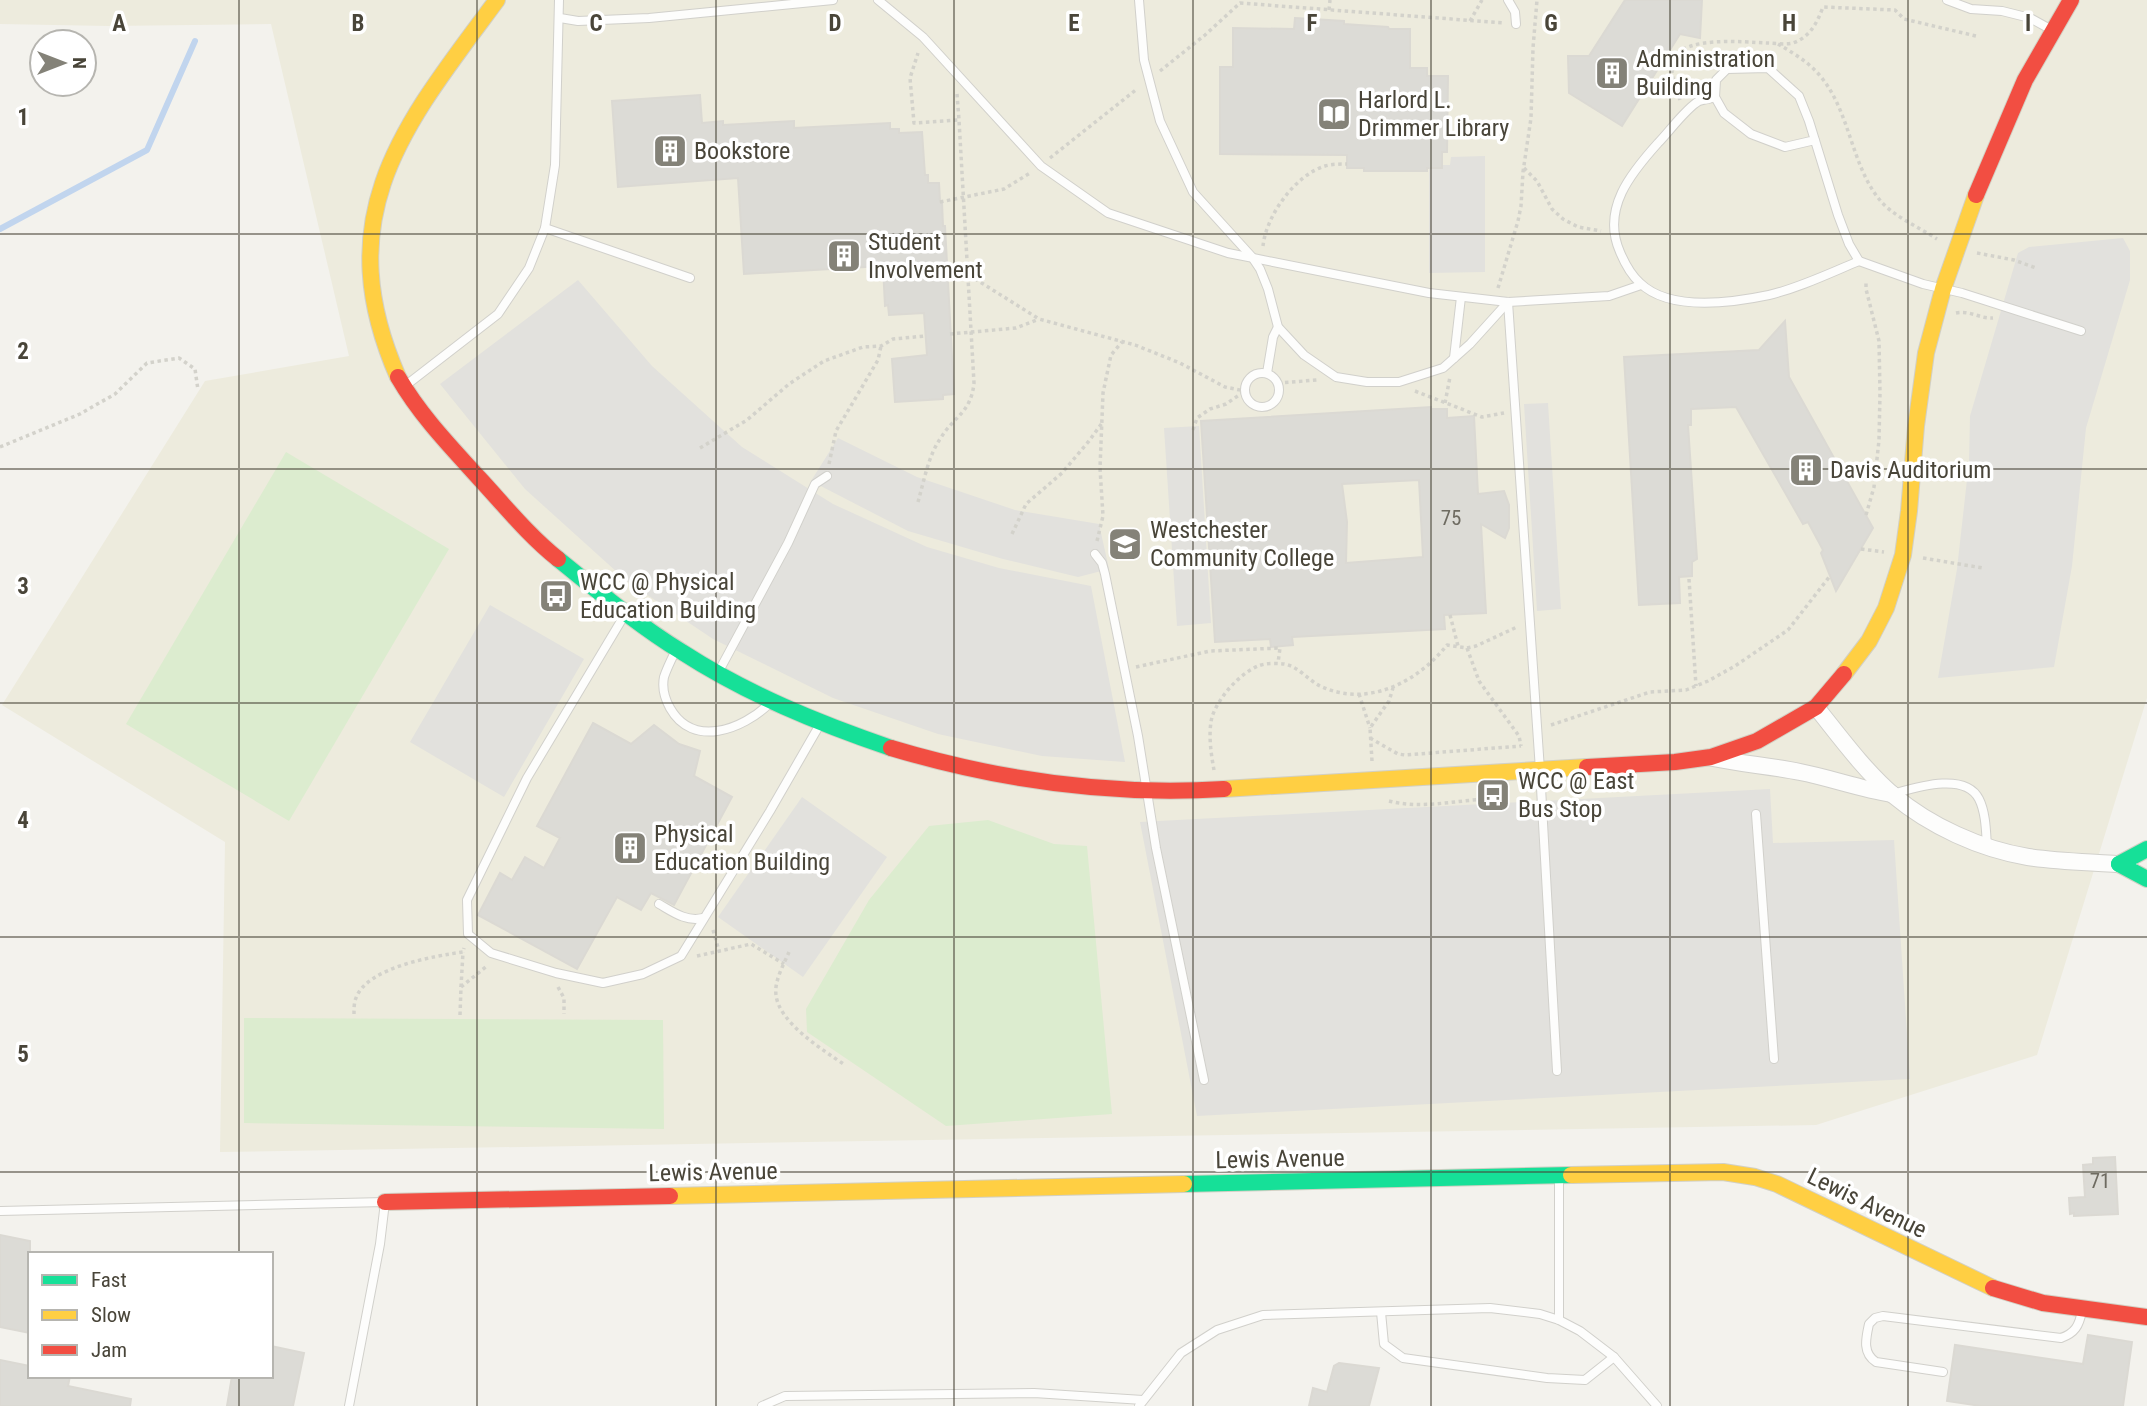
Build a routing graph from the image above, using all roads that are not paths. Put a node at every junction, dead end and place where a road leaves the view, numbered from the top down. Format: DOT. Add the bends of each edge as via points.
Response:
graph roads {
  1 [pos="497,0"];
  2 [pos="559,0"];
  3 [pos="833,0"];
  4 [pos="878,0"];
  5 [pos="1139,0"];
  6 [pos="1508,0"];
  7 [pos="1947,0"];
  8 [pos="2071,0"];
  9 [pos="890,4"];
  10 [pos="560,18"];
  11 [pos="1516,24"];
  12 [pos="2053,31"];
  13 [pos="1715,97"];
  14 [pos="1815,141"];
  15 [pos="545,228"];
  16 [pos="1257,258"];
  17 [pos="1859,261"];
  18 [pos="690,278"];
  19 [pos="1641,285"];
  20 [pos="1943,289"];
  21 [pos="1461,296"];
  22 [pos="1508,302"];
  23 [pos="1278,327"];
  24 [pos="2081,331"];
  25 [pos="1454,358"];
  26 [pos="1267,373"];
  27 [pos="404,387"];
  28 [pos="827,476"];
  29 [pos="1095,554"];
  30 [pos="625,613"];
  31 [pos="677,649"];
  32 [pos="717,674"];
  33 [pos="771,702"];
  34 [pos="1816,707"];
  35 [pos="821,723"];
  36 [pos="1711,757"];
  37 [pos="1540,770"];
  38 [pos="1147,791"];
  39 [pos="1892,794"];
  40 [pos="1756,814"];
  41 [pos="1987,847"];
  42 [pos="2147,849"];
  43 [pos="2119,864"];
  44 [pos="2147,866"];
  45 [pos="2147,879"];
  46 [pos="659,904"];
  47 [pos="703,918"];
  48 [pos="1774,1059"];
  49 [pos="1557,1070"];
  50 [pos="1204,1080"];
  51 [pos="1559,1175"];
  52 [pos="385,1202"];
  53 [pos="0,1211"];
  54 [pos="2147,1303"];
  55 [pos="2083,1308"];
  56 [pos="1381,1312"];
  57 [pos="2127,1313"];
  58 [pos="2147,1317"];
  59 [pos="1559,1320"];
  60 [pos="1614,1357"];
  61 [pos="1943,1372"];
  62 [pos="1141,1403"];
  63 [pos="349,1406"];
  64 [pos="762,1406"];
  65 [pos="1657,1406"];
  1 -- 27 [label="street" via="423,100 394,153 377,199 371,286 380,331"];
  2 -- 10 [label="lane"];
  3 -- 10 [label="lane" via="649,18"];
  4 -- 9 [label="lane"];
  5 -- 16 [label="lane" via="1144,60 1160,121 1193,192"];
  6 -- 11 [label="lane"];
  7 -- 12 [label="lane" via="1971,9 2031,18"];
  8 -- 12 [label="street"];
  9 -- 16 [label="lane" via="1041,166 1108,213 1228,253"];
  10 -- 15 [label="lane" via="555,165"];
  12 -- 20 [label="street" via="2020,93 1968,214"];
  13 -- 14 [label="lane" via="1724,113 1751,134 1785,147"];
  13 -- 14 [label="lane" via="1716,80 1727,69 1768,68 1799,96"];
  13 -- 19 [label="lane" via="1699,102 1683,116 1623,187 1613,216 1616,242"];
  14 -- 17 [label="lane" via="1838,215"];
  15 -- 18 [label="lane"];
  15 -- 27 [label="lane" via="529,268 498,314"];
  16 -- 21 [label="lane"];
  16 -- 23 [label="lane"];
  17 -- 19 [label="lane" via="1770,294 1723,302 1678,302"];
  17 -- 20 [label="lane"];
  19 -- 22 [label="lane" via="1609,296"];
  20 -- 24 [label="lane"];
  20 -- 34 [label="street" via="1926,353 1909,511 1896,581 1869,641"];
  21 -- 22 [label="lane"];
  21 -- 25 [label="lane"];
  22 -- 25 [label="lane"];
  22 -- 37 [label="lane"];
  23 -- 25 [label="lane" via="1304,355 1336,377 1399,382 1443,368"];
  23 -- 26 [label="lane"];
  26 -- 26 [label="lane" via="1251,376 1245,391 1253,405 1263,408 1277,399 1279,388"];
  27 -- 30 [label="street" via="449,446 540,543"];
  28 -- 32 [label="lane" via="815,484"];
  29 -- 38 [label="lane" via="1102,563"];
  30 -- 31 [label="street"];
  30 -- 47 [label="lane" via="527,778 467,900 468,933 499,956 603,983 643,974 681,956"];
  31 -- 32 [label="street"];
  31 -- 33 [label="lane" via="663,680 672,711 684,724 714,732 730,729"];
  32 -- 33 [label="street"];
  33 -- 35 [label="street"];
  34 -- 36 [label="street" via="1757,741"];
  34 -- 39 [label="street"];
  35 -- 38 [label="street" via="938,762 1076,786"];
  35 -- 47 [label="lane"];
  36 -- 37 [label="street"];
  36 -- 39 [label="street"];
  37 -- 38 [label="street"];
  37 -- 49 [label="lane"];
  38 -- 50 [label="lane"];
  39 -- 41 [label="street" via="1931,821"];
  39 -- 41 [label="lane" via="1941,783 1965,787 1978,796"];
  40 -- 48 [label="lane"];
  41 -- 43 [label="street" via="2027,857"];
  42 -- 43 [label="street"];
  43 -- 44 [label="street"];
  43 -- 45 [label="street"];
  46 -- 47 [label="lane" via="681,917"];
  51 -- 52 [label="street, Lewis Avenue"];
  51 -- 55 [label="street, Lewis Avenue" via="1723,1172 1755,1177 2003,1292"];
  51 -- 59 [label="lane"];
  52 -- 53 [label="lane"];
  52 -- 63 [label="lane"];
  54 -- 57 [label="street"];
  55 -- 57 [label="street, Lewis Avenue"];
  55 -- 61 [label="lane" via="2073,1334 2061,1338 1883,1317 1869,1324 1869,1358"];
  56 -- 59 [label="lane" via="1490,1308"];
  56 -- 60 [label="lane" via="1384,1344 1403,1358 1585,1380"];
  56 -- 62 [label="lane" via="1263,1315 1217,1330 1181,1353"];
  57 -- 58 [label="street, Lewis Avenue"];
  59 -- 60 [label="lane"];
  60 -- 65 [label="lane"];
  62 -- 64 [label="lane" via="1034,1393 785,1396"];
}
